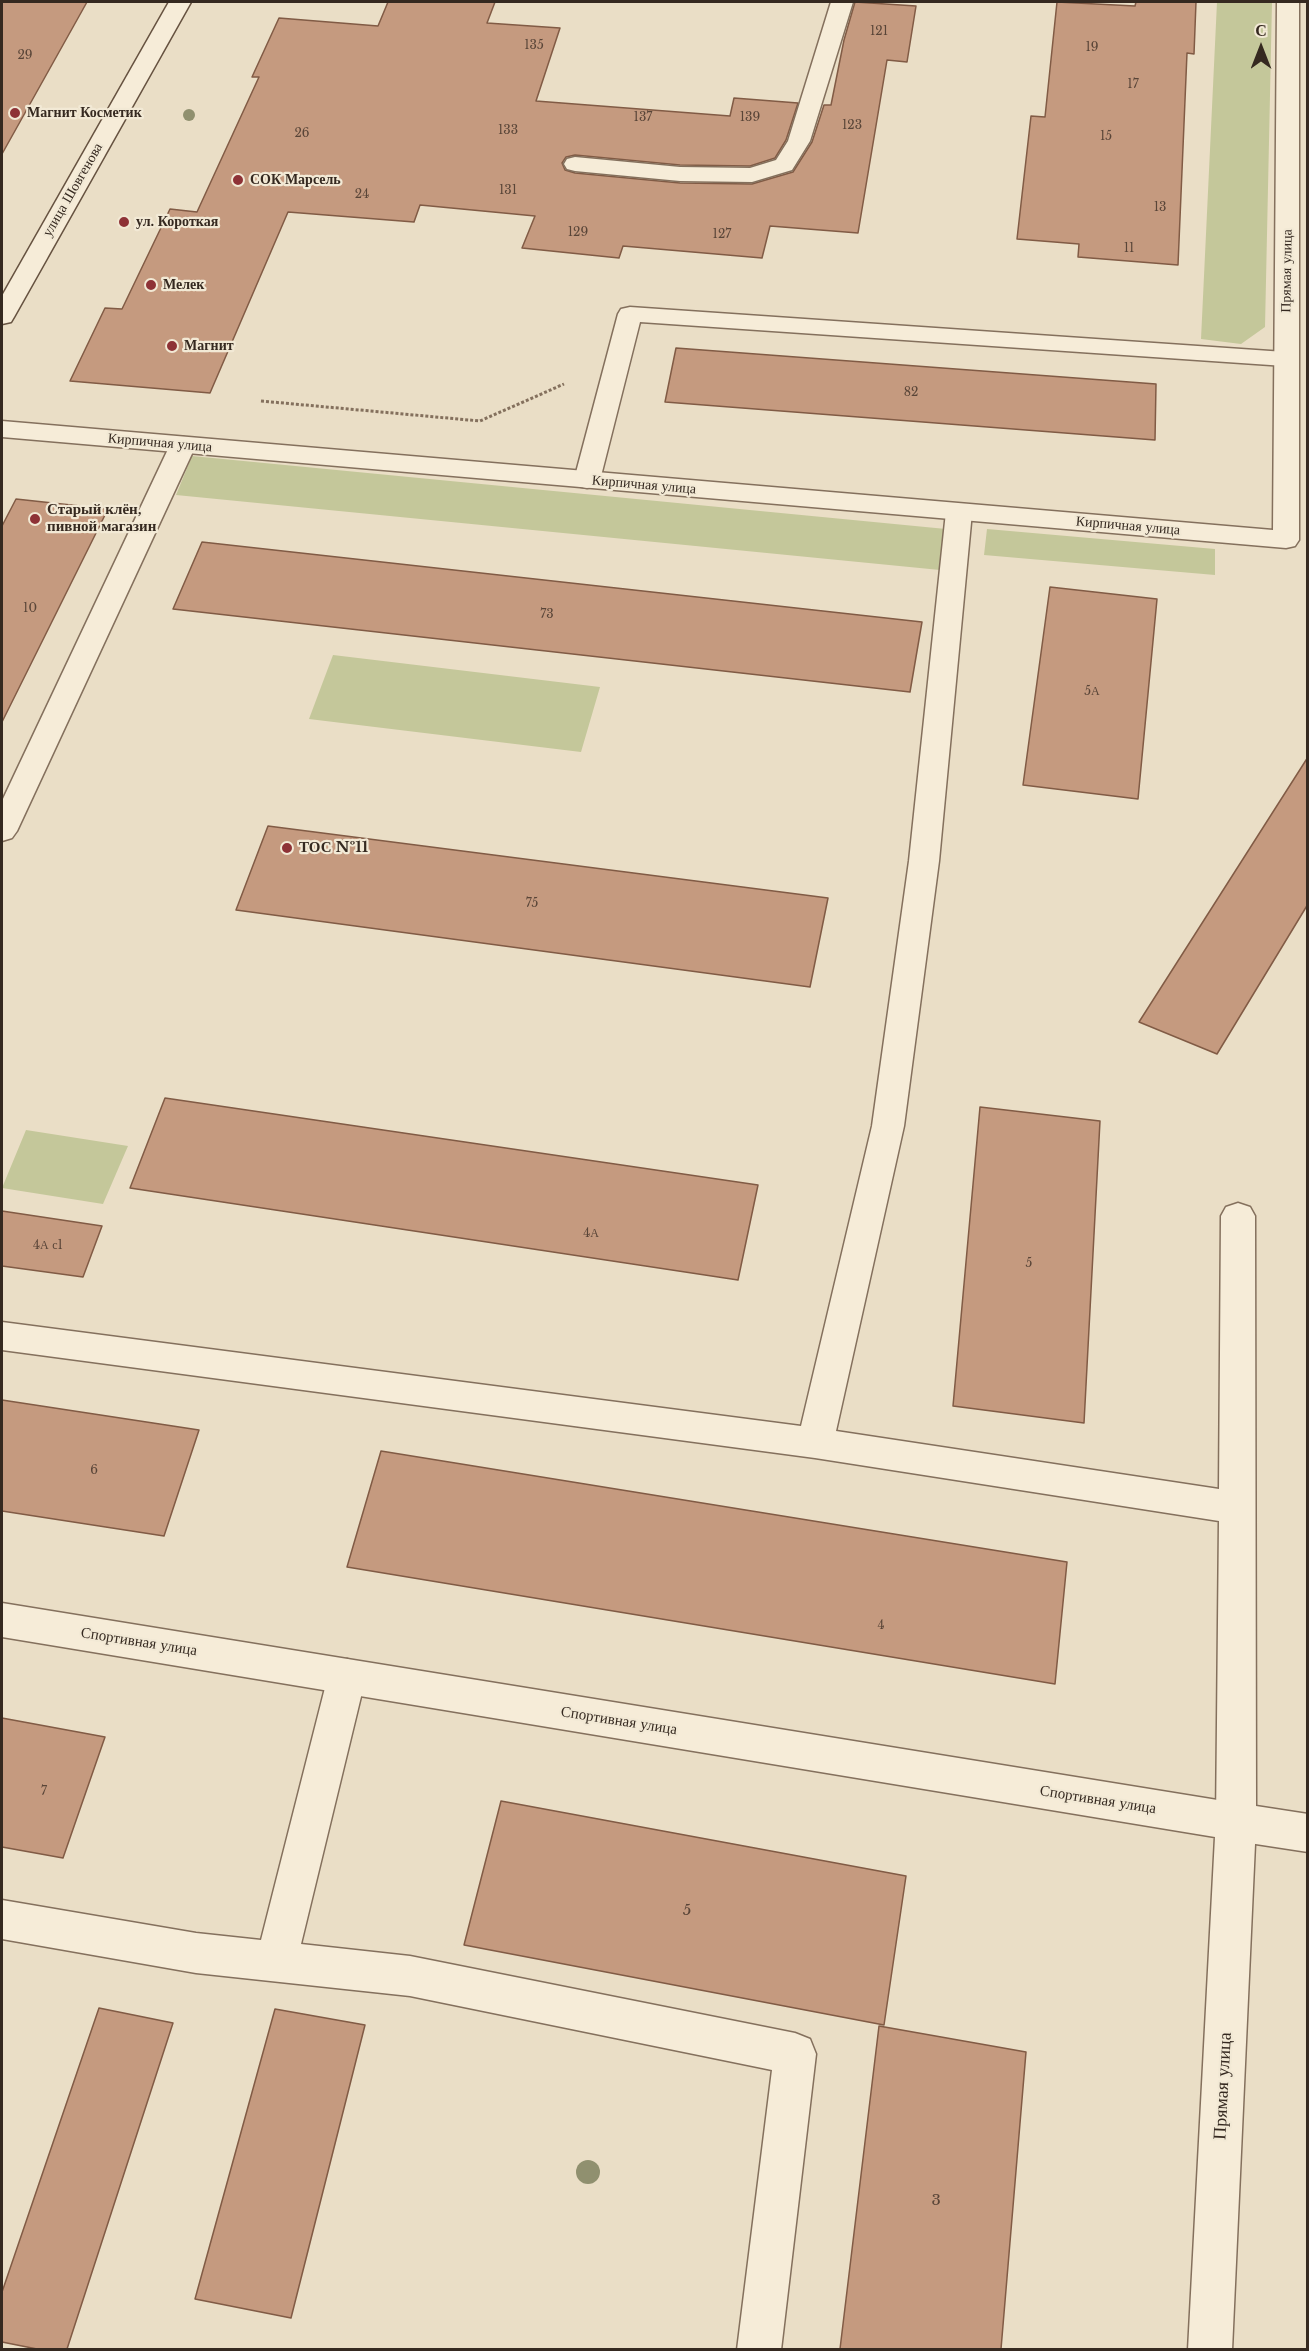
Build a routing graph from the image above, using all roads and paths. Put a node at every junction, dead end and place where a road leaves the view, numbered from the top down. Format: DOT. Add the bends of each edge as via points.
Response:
graph roads {
  1 [pos="180,2"];
  2 [pos="842,2"];
  3 [pos="1288,2"];
  4 [pos="575,164"];
  5 [pos="2,317"];
  6 [pos="1285,359"];
  7 [pos="617,361"];
  8 [pos="261,401"];
  9 [pos="2,429"];
  10 [pos="183,445"];
  11 [pos="587,480"];
  12 [pos="959,512"];
  13 [pos="1286,540"];
  14 [pos="2,831"];
  15 [pos="1238,1216"];
  16 [pos="2,1336"];
  17 [pos="815,1443"];
  18 [pos="1237,1508"];
  19 [pos="2,1620"];
  20 [pos="347,1676"];
  21 [pos="1236,1822"];
  22 [pos="1308,1833"];
  23 [pos="2,1920"];
  24 [pos="276,1961"];
  25 [pos="759,2349"];
  26 [pos="1210,2349"];
  1 -- 5 [label="street, улица Шовгенова"];
  2 -- 4 [label="street" via="798,141 784,165 752,176"];
  3 -- 6 [label="street, Прямая улица"];
  6 -- 7 [label="street" via="630,314"];
  6 -- 13 [label="street, Прямая улица"];
  7 -- 8 [label="path" via="480,421"];
  7 -- 11 [label="street"];
  9 -- 10 [label="street, Кирпичная улица"];
  10 -- 11 [label="street, Кирпичная улица"];
  10 -- 14 [label="street"];
  11 -- 12 [label="street, Кирпичная улица"];
  12 -- 13 [label="street, Кирпичная улица"];
  12 -- 17 [label="street" via="924,861 888,1126"];
  15 -- 18 [label="street, Прямая улица"];
  16 -- 17 [label="street"];
  17 -- 18 [label="street"];
  18 -- 21 [label="street, Прямая улица"];
  19 -- 20 [label="street, Спортивная улица"];
  20 -- 21 [label="street, Спортивная улица"];
  20 -- 24 [label="street"];
  21 -- 22 [label="street, Спортивная улица"];
  21 -- 26 [label="street, Прямая улица"];
  23 -- 24 [label="street" via="196,1953"];
  24 -- 25 [label="street" via="410,1976 795,2054"];
}
